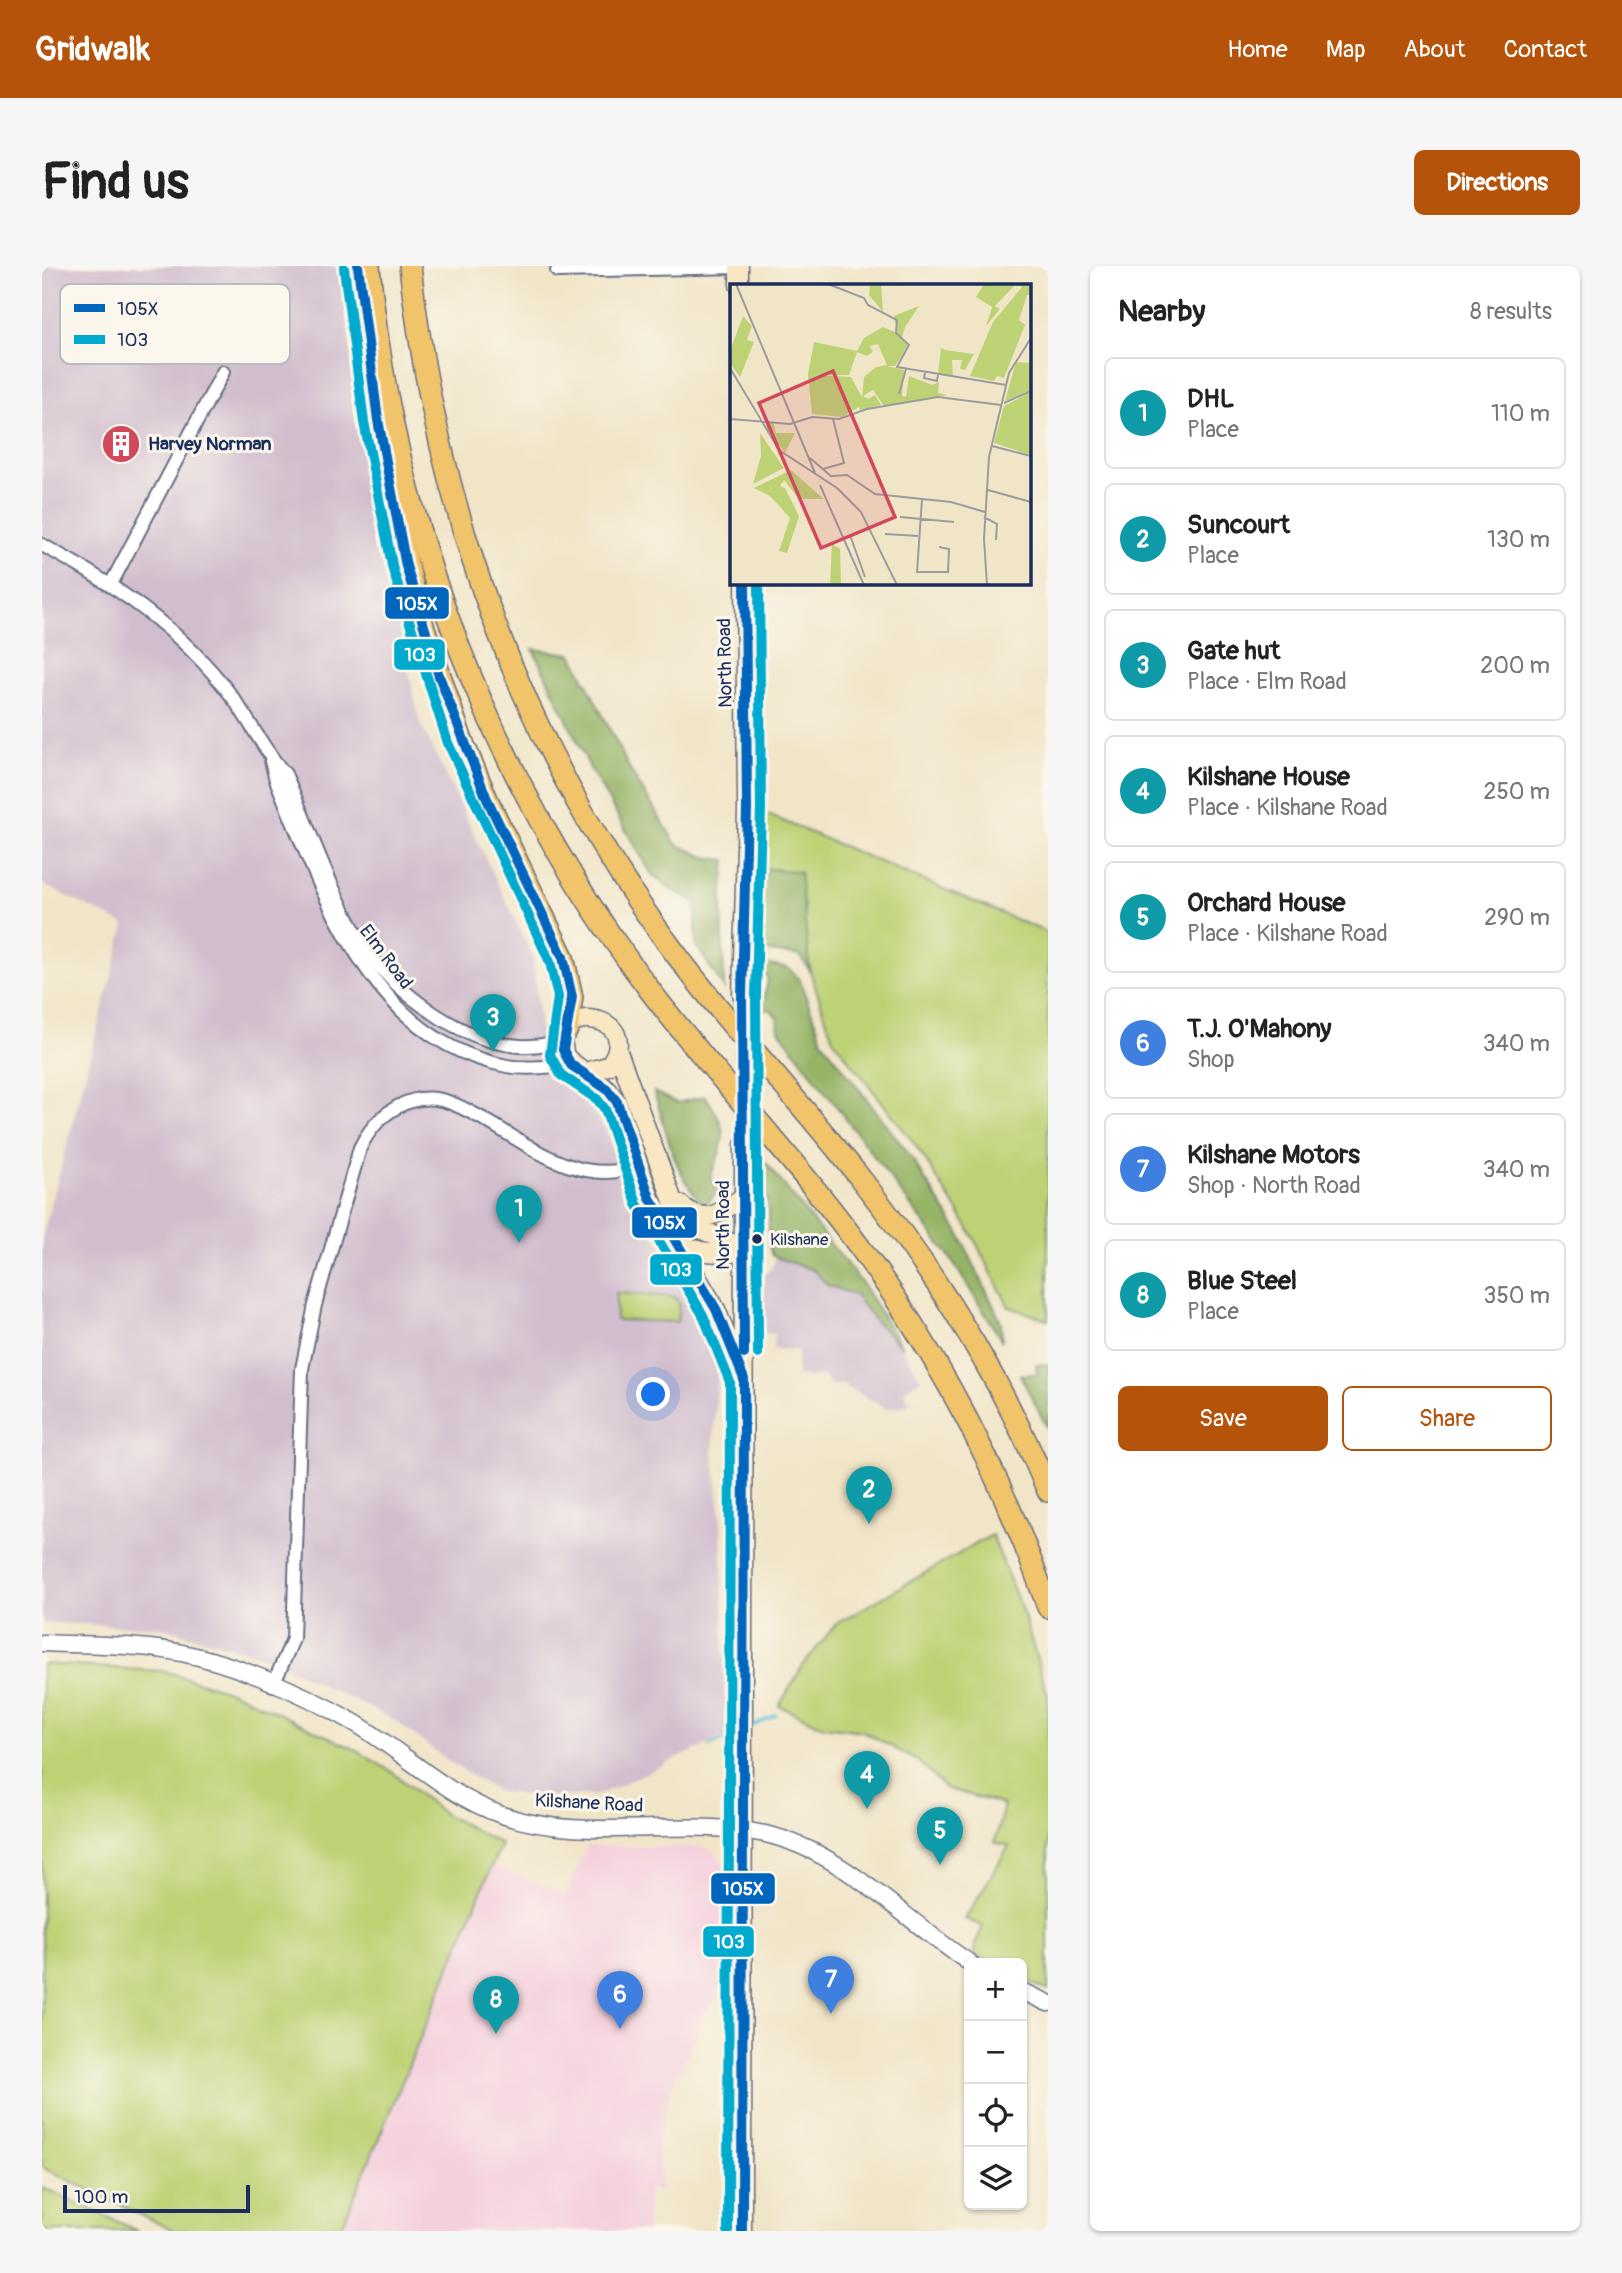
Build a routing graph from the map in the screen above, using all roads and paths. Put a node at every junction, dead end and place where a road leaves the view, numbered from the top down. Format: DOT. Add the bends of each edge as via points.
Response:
graph roads {
  1 [pos="358,266"];
  2 [pos="369,266"];
  3 [pos="410,266"];
  4 [pos="739,266"];
  5 [pos="653,267"];
  6 [pos="557,271"];
  7 [pos="739,284"];
  8 [pos="223,372"];
  9 [pos="42,545"];
  10 [pos="111,584"];
  11 [pos="746,584"];
  12 [pos="270,757"];
  13 [pos="742,995"];
  14 [pos="565,1036"];
  15 [pos="617,1049"];
  16 [pos="579,1069"];
  17 [pos="744,1144"];
  18 [pos="638,1166"];
  19 [pos="670,1196"];
  20 [pos="744,1196"];
  21 [pos="674,1237"];
  22 [pos="744,1252"];
  23 [pos="744,1379"];
  24 [pos="1048,1491"];
  25 [pos="1048,1607"];
  26 [pos="42,1643"];
  27 [pos="273,1685"];
  28 [pos="743,1830"];
  29 [pos="964,1959"];
  30 [pos="1027,1993"];
  31 [pos="1048,2003"];
  32 [pos="742,2231"];
  1 -- 14 [label="highway" via="390,493 419,616 477,775 563,957 572,997"];
  2 -- 25 [label="highway" via="392,422 408,489 445,607 501,743 572,875 615,941 707,1062 847,1229 896,1299 990,1465"];
  3 -- 24 [label="highway" via="427,385 464,538 522,690 567,782 670,946 864,1182 915,1253 1005,1401"];
  4 -- 5 [label="street"];
  4 -- 7 [label="main road"];
  5 -- 6 [label="street"];
  8 -- 10 [label="street"];
  9 -- 10 [label="street, Elm Road"];
  10 -- 12 [label="street, Elm Road" via="194,652 231,695"];
  11 -- 13 [label="main road, North Road"];
  12 -- 14 [label="street, Elm Road" via="285,774 360,940 388,977 420,1005 500,1043 534,1046"];
  12 -- 16 [label="street, Elm Road" via="333,914 377,984 407,1015 444,1042 486,1060 522,1068"];
  14 -- 15 [label="main road" via="581,1019 600,1019 614,1031"];
  14 -- 16 [label="main road" via="563,1050"];
  15 -- 16 [label="main road" via="601,1070"];
  15 -- 19 [label="main road"];
  16 -- 18 [label="main road" via="617,1102"];
  17 -- 20 [label="main road, North Road"];
  18 -- 21 [label="main road"];
  18 -- 27 [label="street" via="617,1171 559,1162 474,1114 427,1098 404,1103 370,1127 307,1335 293,1639"];
  19 -- 20 [label="main road" via="701,1217 716,1217"];
  19 -- 22 [label="main road" via="686,1222 698,1231 730,1240"];
  20 -- 22 [label="main road, North Road"];
  21 -- 22 [label="main road" via="698,1251"];
  21 -- 23 [label="main road" via="716,1309"];
  22 -- 23 [label="main road, North Road"];
  23 -- 28 [label="main road, North Road"];
  26 -- 27 [label="street, Kilshane Road" via="158,1649 205,1658"];
  27 -- 28 [label="street, Kilshane Road" via="352,1721 450,1791 503,1816 565,1827"];
  28 -- 29 [label="street, Kilshane Road" via="799,1846 836,1866"];
  28 -- 32 [label="main road, North Road"];
  30 -- 31 [label="street"];
}
